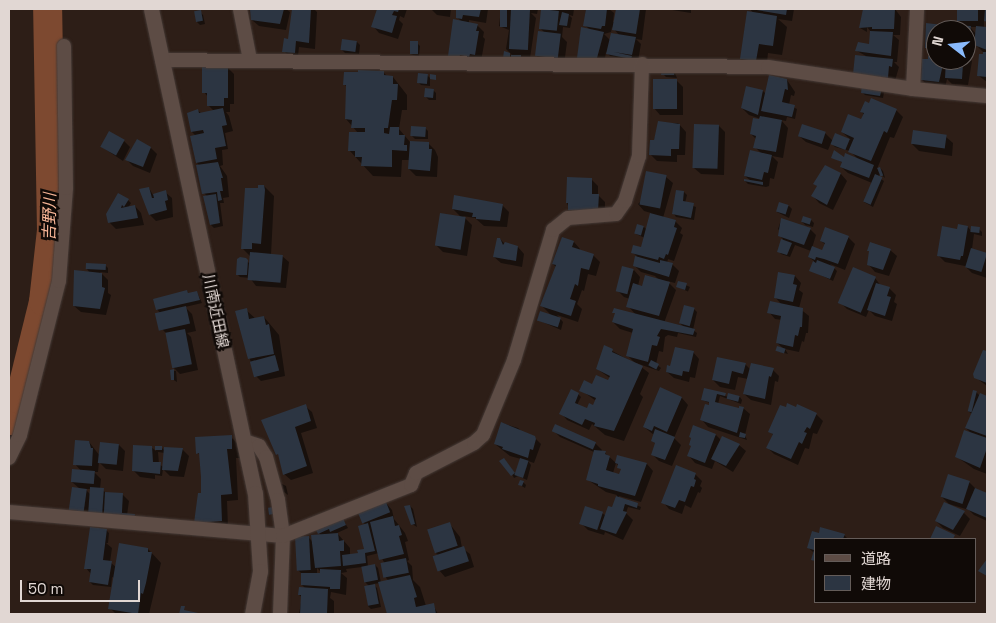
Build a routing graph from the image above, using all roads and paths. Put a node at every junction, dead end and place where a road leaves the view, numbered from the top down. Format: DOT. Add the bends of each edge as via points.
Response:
graph roads {
  1 [pos="151,9"];
  2 [pos="240,9"];
  3 [pos="917,9"];
  4 [pos="64,46"];
  5 [pos="162,60"];
  6 [pos="250,60"];
  7 [pos="642,64"];
  8 [pos="913,89"];
  9 [pos="987,96"];
  10 [pos="244,441"];
  11 [pos="9,458"];
  12 [pos="9,512"];
  13 [pos="258,535"];
  14 [pos="283,536"];
  15 [pos="252,614"];
  16 [pos="280,614"];
  1 -- 5 [label="main road, 川南近田線"];
  2 -- 6 [label="street"];
  3 -- 8 [label="street"];
  4 -- 11 [label="street" via="66,188 59,281 20,434"];
  5 -- 6 [label="street"];
  5 -- 10 [label="main road, 川南近田線"];
  6 -- 7 [label="street"];
  7 -- 8 [label="street" via="768,67"];
  7 -- 14 [label="street" via="639,156 625,201 616,214 568,218 553,230 514,360 483,434 474,443 416,473 412,485"];
  8 -- 9 [label="street"];
  10 -- 13 [label="main road, 川南近田線" via="255,492"];
  10 -- 14 [label="street" via="259,446 266,457 278,500"];
  12 -- 13 [label="street"];
  13 -- 14 [label="street"];
  13 -- 15 [label="main road, 川南近田線" via="260,572"];
  14 -- 16 [label="street"];
}
